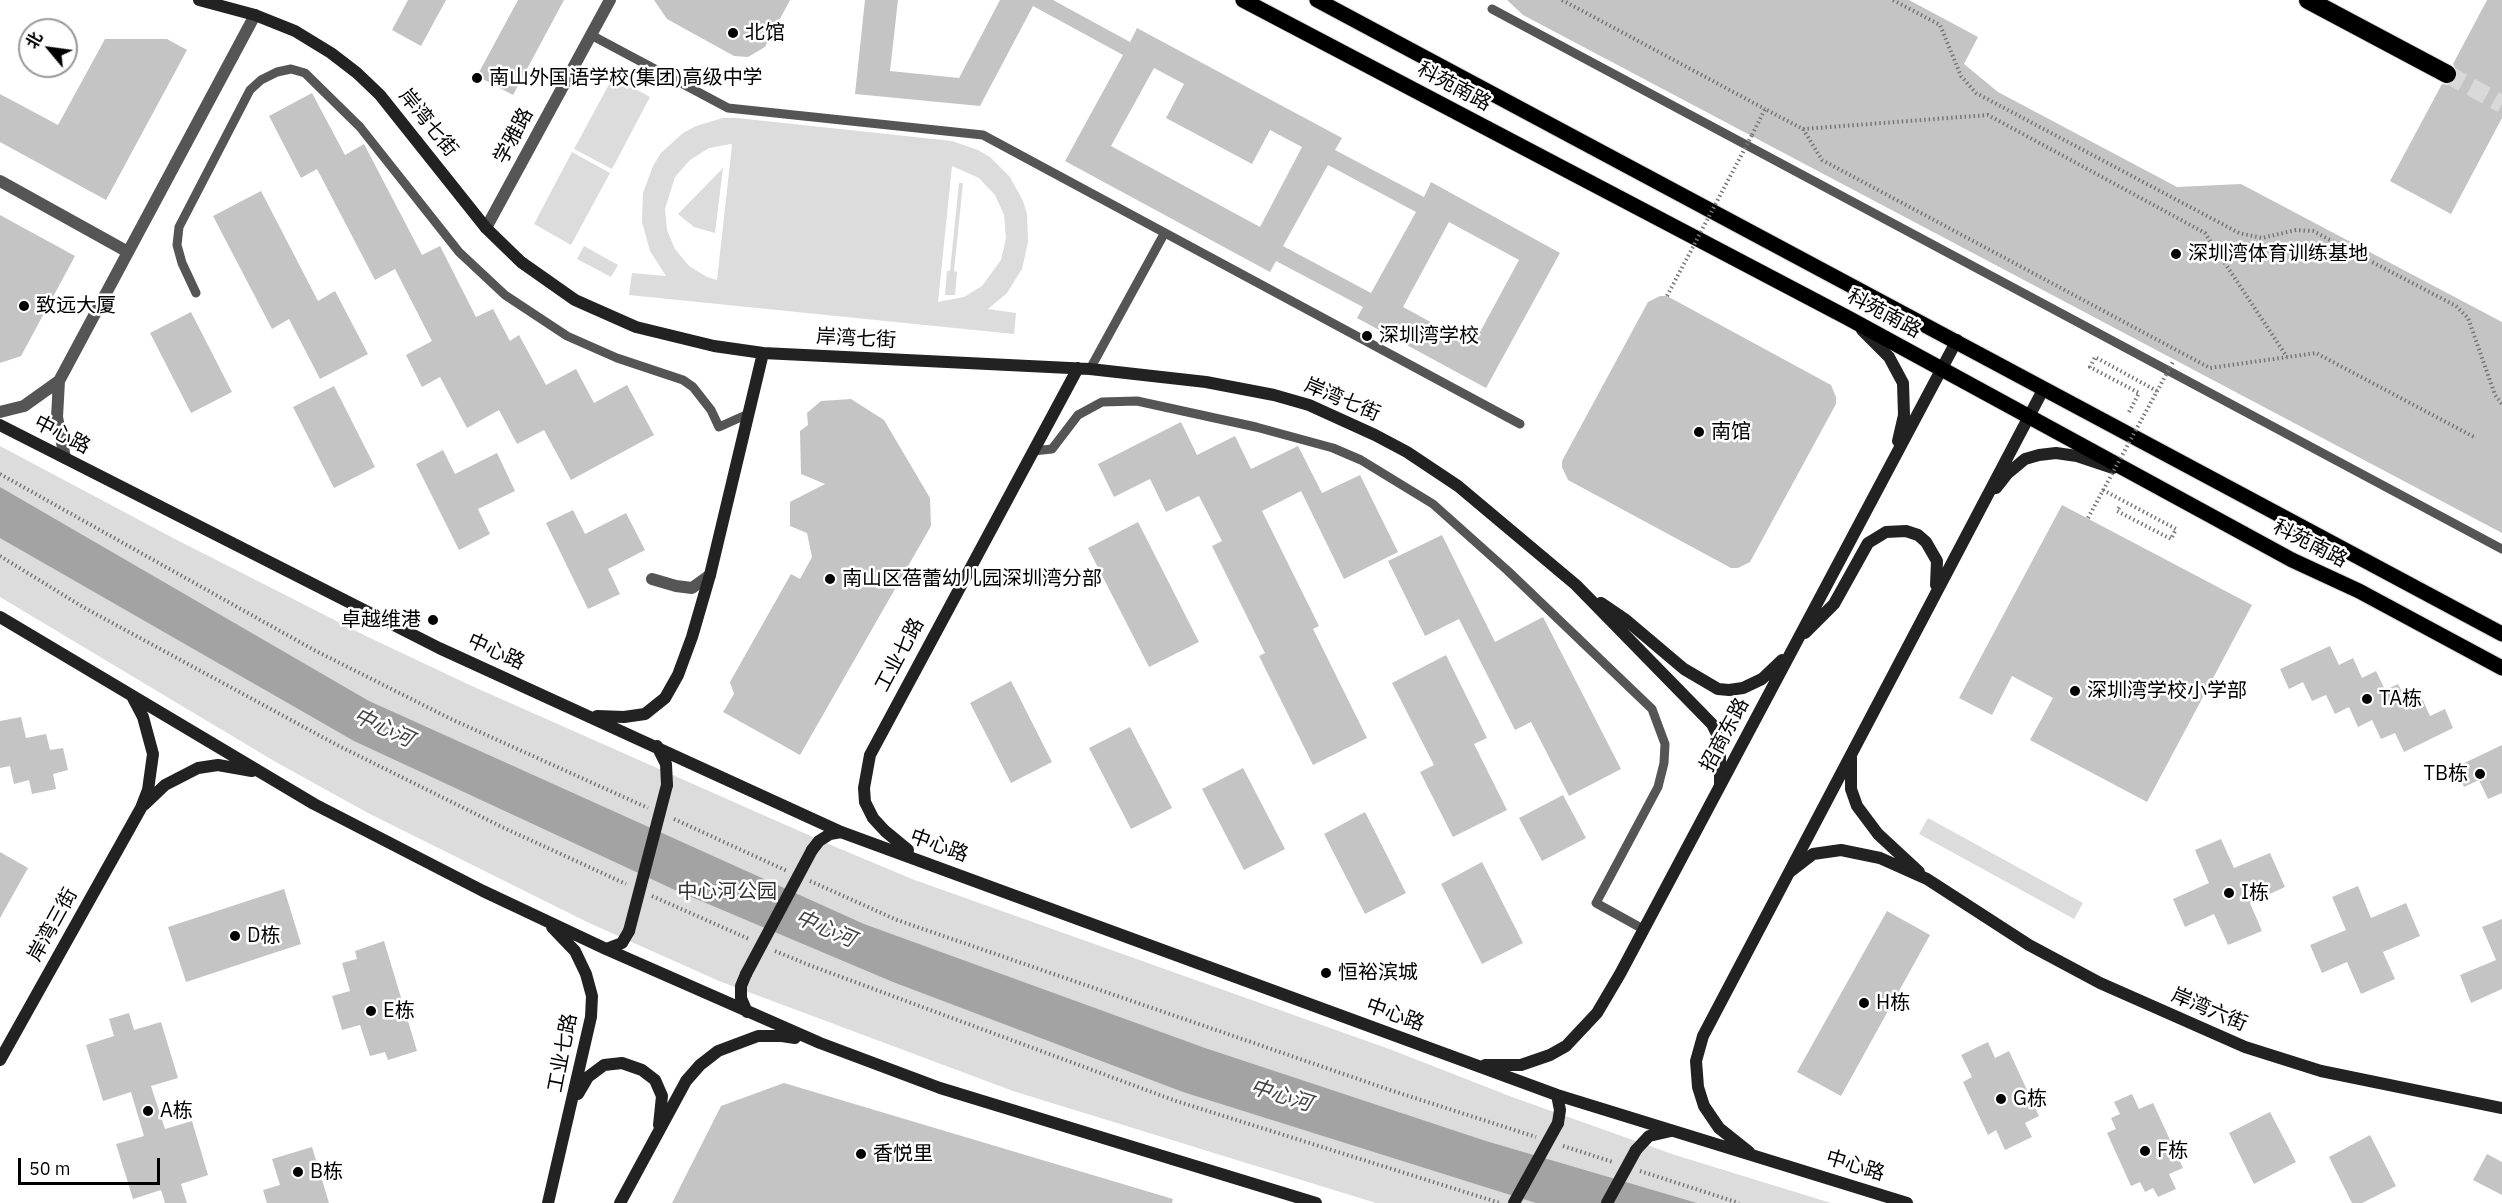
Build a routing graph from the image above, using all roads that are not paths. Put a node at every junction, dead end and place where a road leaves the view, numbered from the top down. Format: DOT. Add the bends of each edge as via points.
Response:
graph roads {
  1 [pos="199,0"];
  2 [pos="610,0"];
  3 [pos="1243,0"];
  4 [pos="1317,0"];
  5 [pos="2308,0"];
  6 [pos="1492,9"];
  7 [pos="255,15"];
  8 [pos="591,36"];
  9 [pos="2447,74"];
  10 [pos="0,181"];
  11 [pos="486,228"];
  12 [pos="1164,234"];
  13 [pos="128,252"];
  14 [pos="196,293"];
  15 [pos="1848,318"];
  16 [pos="1957,340"];
  17 [pos="763,353"];
  18 [pos="1084,368"];
  19 [pos="1941,369"];
  20 [pos="59,381"];
  21 [pos="2044,388"];
  22 [pos="0,412"];
  23 [pos="748,414"];
  24 [pos="2029,416"];
  25 [pos="0,424"];
  26 [pos="1520,424"];
  27 [pos="1033,451"];
  28 [pos="64,458"];
  29 [pos="1893,460"];
  30 [pos="2132,474"];
  31 [pos="1976,513"];
  32 [pos="2502,549"];
  33 [pos="710,575"];
  34 [pos="652,579"];
  35 [pos="1576,585"];
  36 [pos="1935,591"];
  37 [pos="0,617"];
  38 [pos="2502,634"];
  39 [pos="1795,644"];
  40 [pos="2502,668"];
  41 [pos="131,695"];
  42 [pos="590,716"];
  43 [pos="657,746"];
  44 [pos="1851,754"];
  45 [pos="261,773"];
  46 [pos="1720,785"];
  47 [pos="141,808"];
  48 [pos="842,832"];
  49 [pos="919,858"];
  50 [pos="1786,875"];
  51 [pos="1927,879"];
  52 [pos="547,921"];
  53 [pos="1643,929"];
  54 [pos="606,949"];
  55 [pos="747,1012"];
  56 [pos="820,1043"];
  57 [pos="0,1060"];
  58 [pos="1463,1061"];
  59 [pos="1557,1095"];
  60 [pos="573,1103"];
  61 [pos="2502,1108"];
  62 [pos="659,1129"];
  63 [pos="1672,1131"];
  64 [pos="1755,1157"];
  65 [pos="548,1203"];
  66 [pos="620,1203"];
  67 [pos="1316,1203"];
  68 [pos="1514,1203"];
  69 [pos="1607,1203"];
  70 [pos="1906,1203"];
  1 -- 7 [label="street, 岸湾七街"];
  2 -- 8 [label="street, 学雅路"];
  3 -- 15 [label="main road, 科苑南路"];
  4 -- 16 [label="main road, 科苑南路"];
  5 -- 9 [label="highway"];
  6 -- 32 [label="lane"];
  7 -- 11 [label="street, 岸湾七街" via="295,31 357,73 407,127"];
  7 -- 13 [label="street"];
  8 -- 11 [label="street, 学雅路"];
  8 -- 12 [label="lane" via="728,108 983,135"];
  10 -- 13 [label="street"];
  11 -- 17 [label="street, 岸湾七街" via="549,283 604,314 665,335"];
  12 -- 18 [label="lane"];
  12 -- 26 [label="lane"];
  13 -- 20 [label="street"];
  14 -- 23 [label="lane" via="177,245 179,227 250,90 261,80 291,69 305,73 360,127 459,252 505,295 567,336 683,380 711,410 719,427"];
  15 -- 19 [label="main road, 科苑南路"];
  15 -- 29 [label="street" via="1889,357 1903,383 1904,416"];
  16 -- 19 [label="street, 招商东路"];
  16 -- 21 [label="main road, 科苑南路"];
  17 -- 18 [label="street, 岸湾七街"];
  17 -- 23 [label="street"];
  18 -- 27 [label="street, 工业七路"];
  18 -- 35 [label="street, 岸湾七街" via="1241,388 1337,416 1407,452 1458,486"];
  19 -- 24 [label="main road, 科苑南路"];
  19 -- 29 [label="street, 招商东路"];
  20 -- 22 [label="street" via="24,406"];
  20 -- 28 [label="street" via="57,417"];
  21 -- 24 [label="street"];
  21 -- 38 [label="main road, 科苑南路"];
  23 -- 33 [label="street"];
  24 -- 30 [label="main road, 科苑南路"];
  24 -- 31 [label="street"];
  25 -- 28 [label="street, 中心路"];
  27 -- 49 [label="street, 工业七路" via="878,736 865,772 865,802 873,818"];
  27 -- 53 [label="lane" via="1052,449 1078,415 1102,402 1137,401 1333,448 1433,504 1652,709 1665,744 1658,787 1596,903"];
  28 -- 42 [label="street, 中心路" via="439,648"];
  29 -- 39 [label="street, 招商东路"];
  30 -- 31 [label="street" via="2077,456 2039,455 2025,459 2007,474"];
  30 -- 40 [label="main road, 科苑南路"];
  31 -- 36 [label="street"];
  33 -- 34 [label="street" via="692,588"];
  33 -- 42 [label="street" via="692,638 664,698 645,714"];
  35 -- 39 [label="street" via="1626,620 1683,669 1718,689 1743,688 1762,679"];
  35 -- 46 [label="street" via="1712,724 1720,740"];
  36 -- 39 [label="street" via="1937,561 1926,542 1906,531 1886,532 1868,543 1834,604"];
  36 -- 44 [label="street"];
  37 -- 41 [label="street"];
  39 -- 46 [label="street, 招商东路"];
  41 -- 45 [label="street"];
  41 -- 47 [label="street" via="143,717 153,754"];
  42 -- 43 [label="street, 中心路"];
  43 -- 48 [label="street, 中心路"];
  43 -- 54 [label="street, bridge" via="666,764 667,785 629,931 622,943"];
  44 -- 50 [label="street"];
  44 -- 51 [label="street" via="1851,789 1857,806 1878,834"];
  45 -- 47 [label="street" via="218,765 198,768 165,785"];
  45 -- 52 [label="street" via="324,810"];
  46 -- 53 [label="street, 招商东路"];
  47 -- 57 [label="street, 岸湾三街"];
  48 -- 49 [label="street, 中心路"];
  48 -- 55 [label="street, bridge" via="830,834 812,850 746,974 741,998"];
  49 -- 58 [label="street, 中心路"];
  50 -- 51 [label="street" via="1813,854 1841,850 1880,858"];
  50 -- 64 [label="street" via="1713,1012 1696,1061 1704,1106 1719,1128"];
  51 -- 61 [label="street, 岸湾六街" via="2029,945 2100,983 2245,1047 2321,1071"];
  52 -- 54 [label="street"];
  52 -- 60 [label="street, 工业七路" via="575,951 592,996"];
  53 -- 58 [label="street, 招商东路" via="1597,1012 1566,1046 1521,1065"];
  54 -- 55 [label="street"];
  55 -- 56 [label="street"];
  56 -- 62 [label="street" via="758,1036 718,1051 686,1082"];
  56 -- 67 [label="street" via="996,1106"];
  58 -- 59 [label="street, 中心路"];
  59 -- 63 [label="street, 中心路"];
  59 -- 68 [label="street, bridge" via="1558,1123"];
  60 -- 62 [label="street" via="588,1077 604,1065 622,1063 655,1080 662,1096"];
  60 -- 65 [label="street, 工业七路"];
  62 -- 66 [label="street"];
  63 -- 64 [label="street, 中心路"];
  63 -- 69 [label="street, bridge" via="1649,1136 1636,1150"];
  64 -- 70 [label="street, 中心路"];
}
